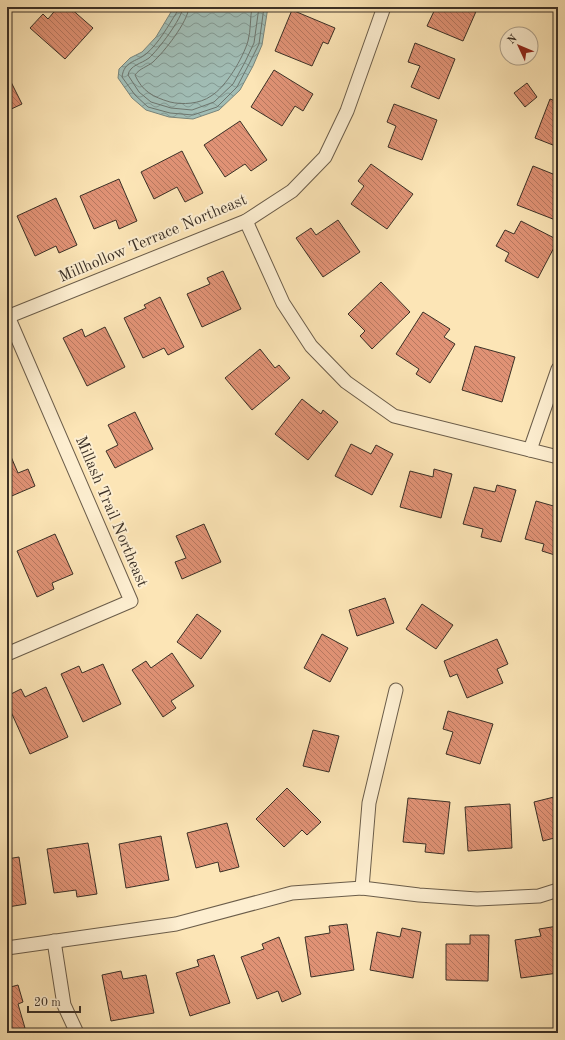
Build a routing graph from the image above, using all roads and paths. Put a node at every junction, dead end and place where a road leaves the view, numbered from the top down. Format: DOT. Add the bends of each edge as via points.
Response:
graph roads {
  1 [pos="384,7"];
  2 [pos="246,221"];
  3 [pos="7,316"];
  4 [pos="558,369"];
  5 [pos="530,450"];
  6 [pos="558,457"];
  7 [pos="7,654"];
  8 [pos="396,690"];
  9 [pos="362,888"];
  10 [pos="558,890"];
  11 [pos="54,941"];
  12 [pos="7,948"];
  13 [pos="77,1033"];
  1 -- 2 [label="street, Millhollow Terrace Northeast" via="347,112 325,157 292,191"];
  2 -- 3 [label="street, Millhollow Terrace Northeast"];
  2 -- 5 [label="street" via="282,303 311,346 346,382 394,416"];
  3 -- 7 [label="street, Millash Trail Northeast" via="131,601"];
  4 -- 5 [label="street"];
  5 -- 6 [label="street"];
  8 -- 9 [label="street" via="369,803"];
  9 -- 10 [label="street" via="478,899 539,896"];
  9 -- 11 [label="street" via="292,893 176,924"];
  11 -- 12 [label="street"];
  11 -- 13 [label="street" via="64,1005"];
}
